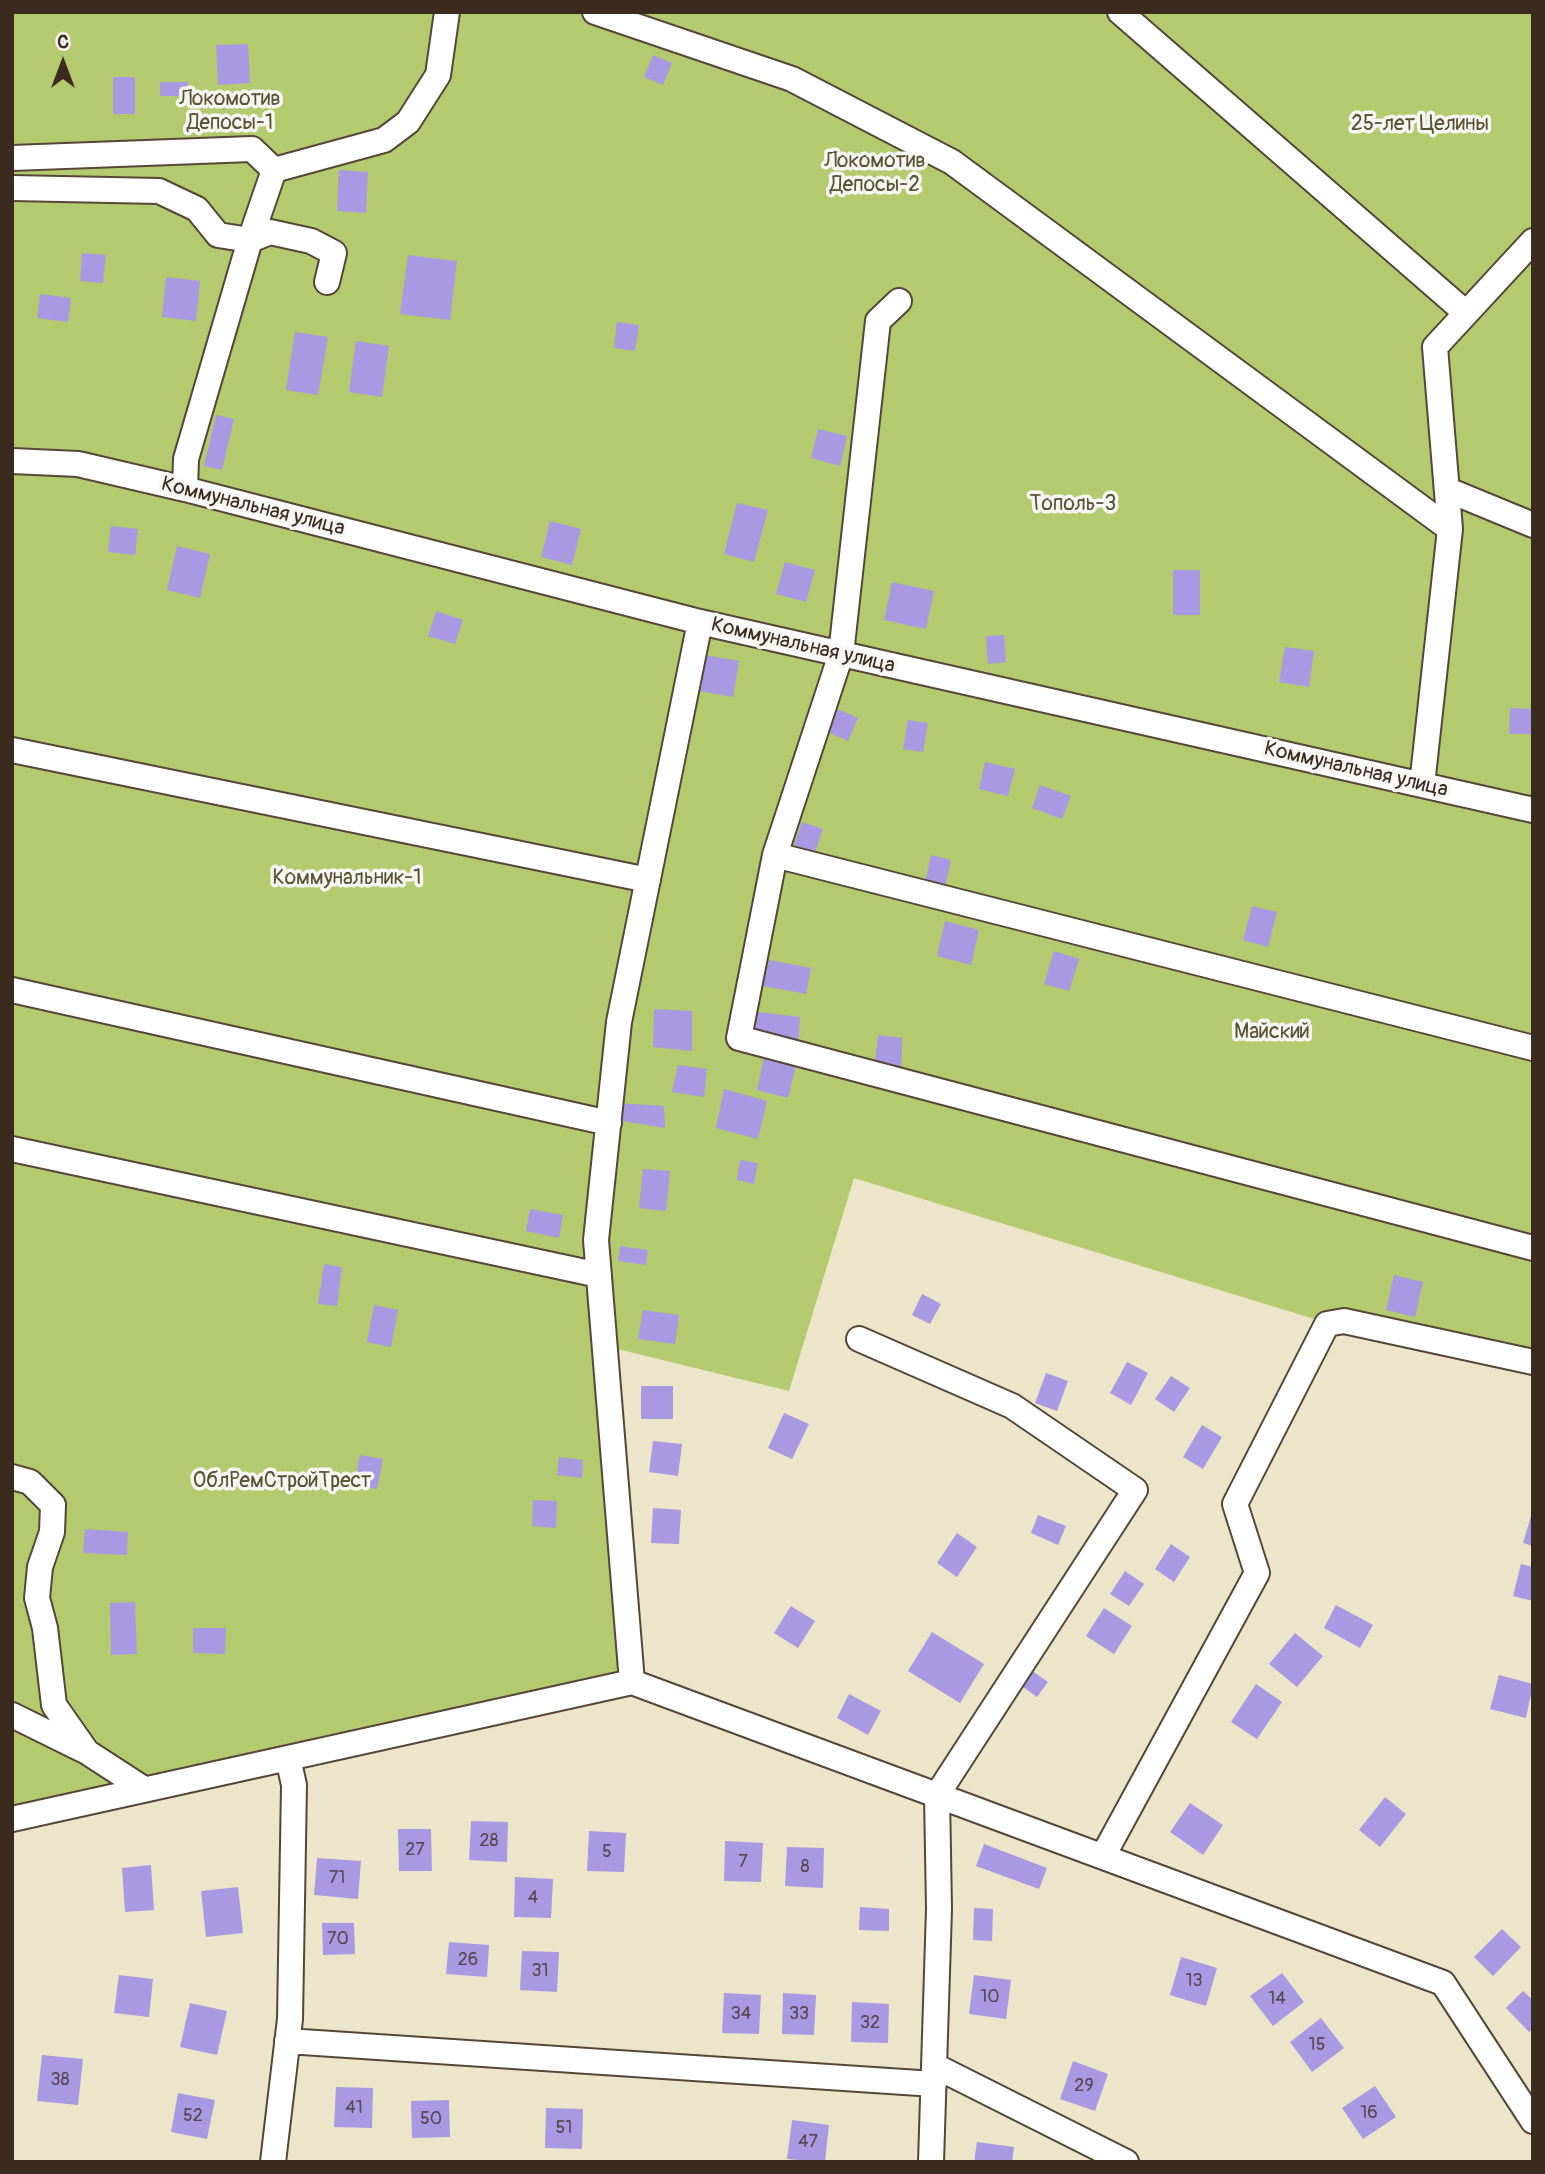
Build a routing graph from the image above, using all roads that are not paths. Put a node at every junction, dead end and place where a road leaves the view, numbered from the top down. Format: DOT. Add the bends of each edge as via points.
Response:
graph roads {
  1 [pos="447,12"];
  2 [pos="595,12"];
  3 [pos="1120,12"];
  4 [pos="12,158"];
  5 [pos="274,170"];
  6 [pos="12,188"];
  7 [pos="250,240"];
  8 [pos="1533,241"];
  9 [pos="327,282"];
  10 [pos="899,301"];
  11 [pos="1466,313"];
  12 [pos="12,461"];
  13 [pos="185,489"];
  14 [pos="1448,490"];
  15 [pos="1533,525"];
  16 [pos="1450,529"];
  17 [pos="700,622"];
  18 [pos="841,654"];
  19 [pos="12,750"];
  20 [pos="1422,785"];
  21 [pos="1533,810"];
  22 [pos="775,855"];
  23 [pos="648,880"];
  24 [pos="12,990"];
  25 [pos="1533,1048"];
  26 [pos="608,1123"];
  27 [pos="12,1149"];
  28 [pos="1533,1248"];
  29 [pos="599,1275"];
  30 [pos="859,1339"];
  31 [pos="1533,1362"];
  32 [pos="12,1477"];
  33 [pos="632,1682"];
  34 [pos="12,1715"];
  35 [pos="87,1752"];
  36 [pos="288,1758"];
  37 [pos="144,1789"];
  38 [pos="937,1795"];
  39 [pos="12,1819"];
  40 [pos="1103,1856"];
  41 [pos="287,2041"];
  42 [pos="935,2075"];
  43 [pos="1533,2120"];
  44 [pos="273,2162"];
  45 [pos="931,2162"];
  46 [pos="1126,2162"];
  1 -- 5 [label="lane" via="439,75 408,122 384,141"];
  2 -- 16 [label="lane" via="792,79 952,162"];
  3 -- 11 [label="lane"];
  4 -- 5 [label="lane" via="252,149"];
  5 -- 7 [label="lane"];
  6 -- 7 [label="lane" via="159,191 197,209 218,235"];
  7 -- 9 [label="lane" via="270,232 311,241 334,253"];
  7 -- 13 [label="lane" via="186,459"];
  8 -- 11 [label="lane"];
  10 -- 18 [label="lane" via="878,321"];
  11 -- 14 [label="lane" via="1435,347"];
  12 -- 13 [label="lane, Коммунальная улица" via="78,464"];
  13 -- 17 [label="lane, Коммунальная улица"];
  14 -- 15 [label="lane"];
  14 -- 16 [label="lane"];
  16 -- 20 [label="lane"];
  17 -- 18 [label="lane, Коммунальная улица"];
  17 -- 23 [label="lane"];
  18 -- 20 [label="lane, Коммунальная улица"];
  18 -- 22 [label="lane"];
  19 -- 23 [label="lane"];
  20 -- 21 [label="lane, Коммунальная улица"];
  22 -- 25 [label="lane"];
  22 -- 28 [label="lane" via="739,1038"];
  23 -- 26 [label="lane" via="619,1022"];
  24 -- 26 [label="lane"];
  26 -- 29 [label="lane" via="596,1240"];
  27 -- 29 [label="lane"];
  29 -- 33 [label="lane"];
  30 -- 38 [label="lane" via="1012,1406 1135,1490"];
  31 -- 40 [label="lane" via="1344,1321 1327,1324 1235,1504 1256,1573"];
  32 -- 35 [label="lane" via="30,1482 53,1506 37,1598 54,1705"];
  33 -- 36 [label="lane"];
  33 -- 38 [label="lane"];
  34 -- 35 [label="lane"];
  35 -- 37 [label="lane"];
  36 -- 37 [label="lane"];
  36 -- 41 [label="lane" via="294,1784"];
  37 -- 39 [label="lane"];
  38 -- 40 [label="lane"];
  38 -- 42 [label="lane"];
  40 -- 43 [label="lane" via="1443,1983"];
  41 -- 42 [label="lane"];
  41 -- 44 [label="lane"];
  42 -- 45 [label="lane"];
  42 -- 46 [label="lane"];
}
